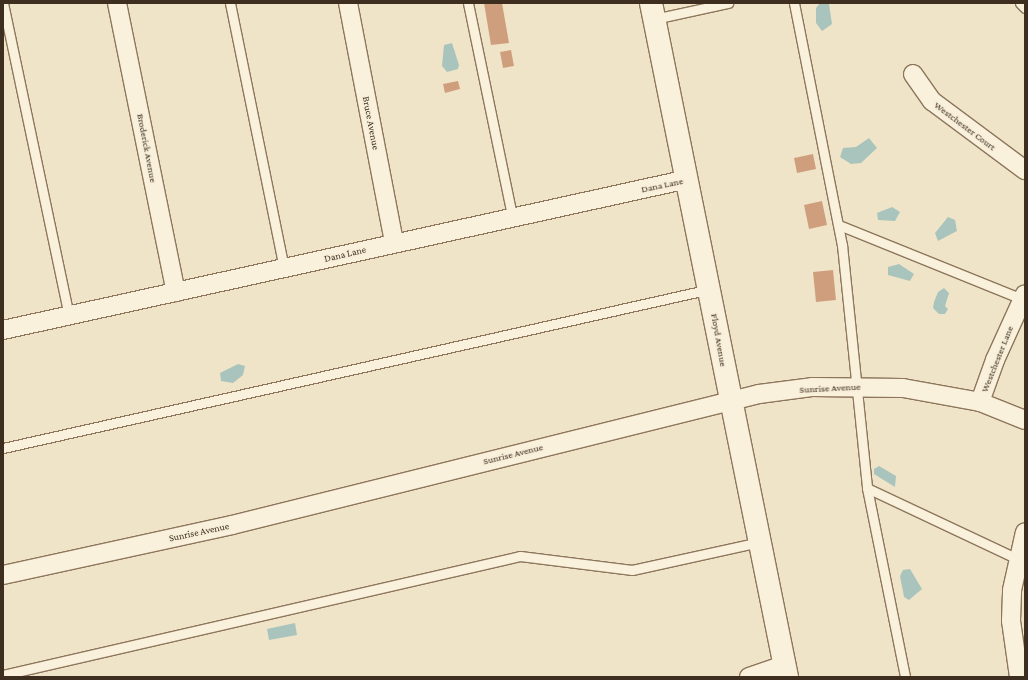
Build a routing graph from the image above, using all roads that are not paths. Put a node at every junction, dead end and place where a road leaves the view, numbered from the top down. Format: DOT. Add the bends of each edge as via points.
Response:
graph roads {
  1 [pos="3,3"];
  2 [pos="118,3"];
  3 [pos="230,3"];
  4 [pos="348,3"];
  5 [pos="468,3"];
  6 [pos="728,3"];
  7 [pos="794,3"];
  8 [pos="1020,3"];
  9 [pos="1025,8"];
  10 [pos="653,11"];
  11 [pos="913,74"];
  12 [pos="1025,170"];
  13 [pos="688,179"];
  14 [pos="512,216"];
  15 [pos="839,225"];
  16 [pos="394,242"];
  17 [pos="284,268"];
  18 [pos="710,289"];
  19 [pos="176,292"];
  20 [pos="1024,298"];
  21 [pos="69,316"];
  22 [pos="3,330"];
  23 [pos="854,385"];
  24 [pos="730,399"];
  25 [pos="980,402"];
  26 [pos="1025,420"];
  27 [pos="3,448"];
  28 [pos="867,488"];
  29 [pos="1025,532"];
  30 [pos="759,542"];
  31 [pos="1021,561"];
  32 [pos="3,575"];
  33 [pos="785,671"];
  34 [pos="3,675"];
  35 [pos="749,677"];
  36 [pos="905,677"];
  37 [pos="1019,677"];
  1 -- 21 [label="lane"];
  2 -- 19 [label="street, Broderick Avenue"];
  3 -- 17 [label="lane"];
  4 -- 16 [label="street, Bruce Avenue"];
  5 -- 14 [label="lane"];
  6 -- 10 [label="lane"];
  7 -- 15 [label="lane"];
  8 -- 9 [label="lane"];
  10 -- 13 [label="street, Floyd Avenue"];
  11 -- 12 [label="street, Westchester Court" via="932,101"];
  13 -- 14 [label="street, Dana Lane"];
  13 -- 18 [label="street, Floyd Avenue"];
  14 -- 16 [label="street, Dana Lane"];
  15 -- 20 [label="lane"];
  15 -- 23 [label="lane"];
  16 -- 17 [label="street, Dana Lane"];
  17 -- 19 [label="street, Dana Lane"];
  18 -- 24 [label="street, Floyd Avenue"];
  18 -- 27 [label="lane"];
  19 -- 21 [label="street, Dana Lane"];
  20 -- 25 [label="street, Westchester Lane"];
  21 -- 22 [label="street, Dana Lane"];
  23 -- 24 [label="street, Sunrise Avenue" via="812,387"];
  23 -- 25 [label="street, Sunrise Avenue" via="903,388"];
  23 -- 28 [label="lane"];
  24 -- 30 [label="street, Floyd Avenue"];
  24 -- 32 [label="street, Sunrise Avenue" via="232,525"];
  25 -- 26 [label="street, Sunrise Avenue"];
  28 -- 31 [label="lane"];
  28 -- 36 [label="lane"];
  29 -- 31 [label="street"];
  30 -- 33 [label="street, Floyd Avenue"];
  30 -- 34 [label="lane" via="632,570 520,556"];
  31 -- 37 [label="street" via="1011,621"];
  33 -- 35 [label="street"];
}
